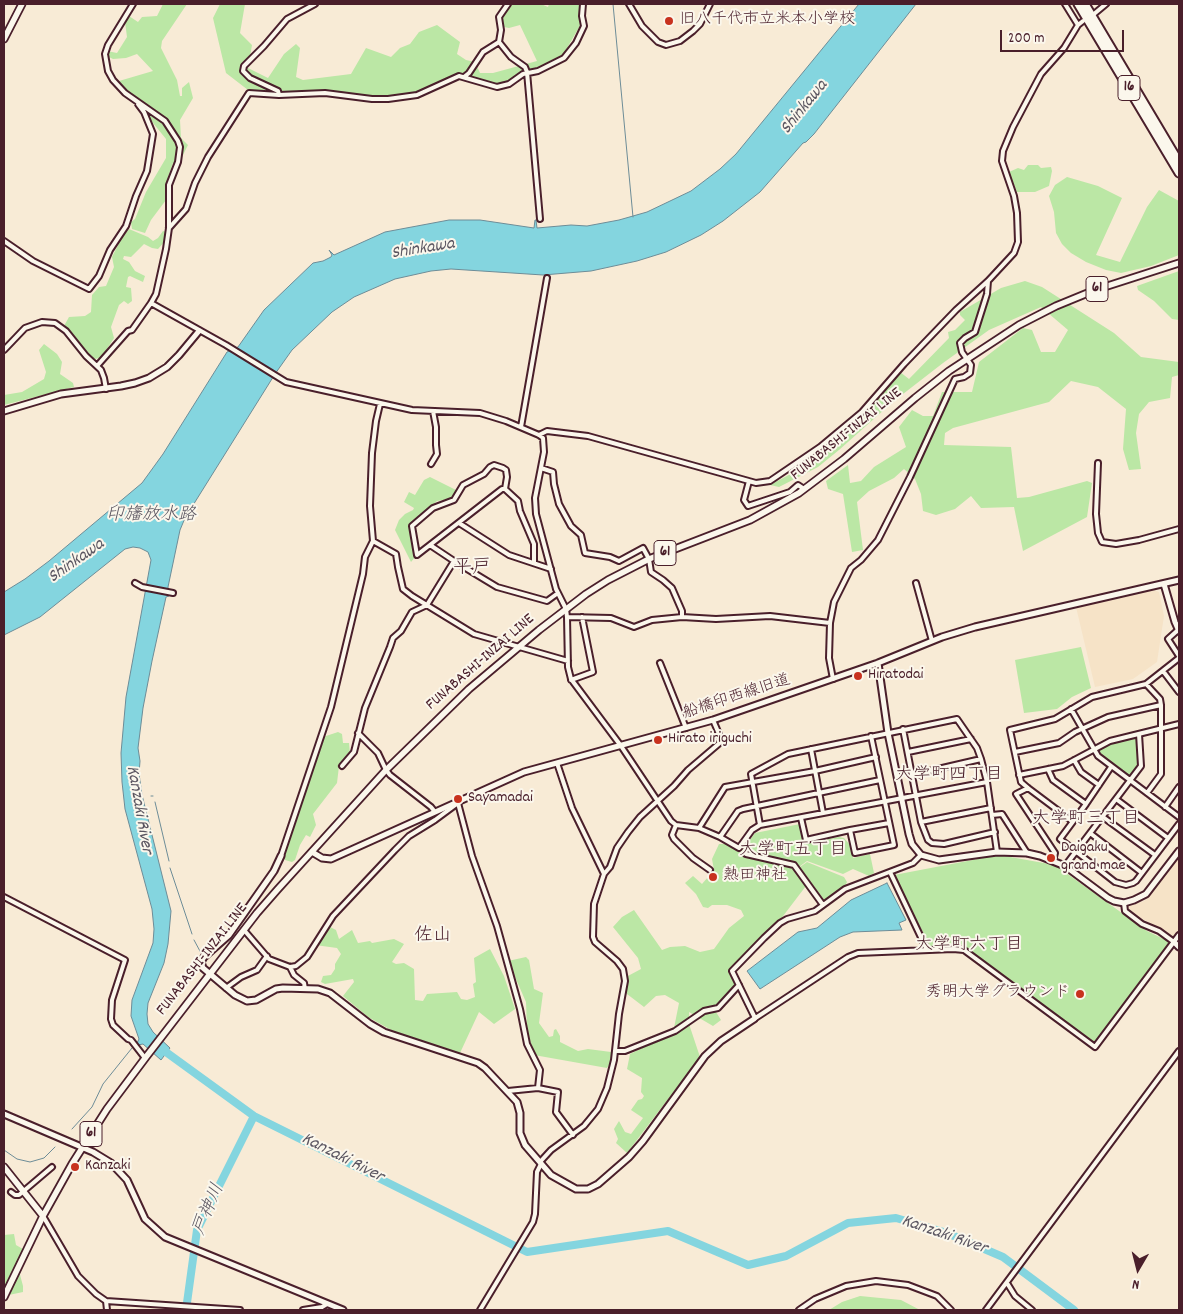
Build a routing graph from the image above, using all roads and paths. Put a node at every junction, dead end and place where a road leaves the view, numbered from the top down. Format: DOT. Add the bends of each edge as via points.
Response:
graph roads {
  1 [pos="22,4"];
  2 [pos="133,4"];
  3 [pos="315,4"];
  4 [pos="508,4"];
  5 [pos="583,4"];
  6 [pos="629,4"];
  7 [pos="710,4"];
  8 [pos="1064,4"];
  9 [pos="1078,4"];
  10 [pos="1085,4"];
  11 [pos="1106,4"];
  12 [pos="1094,14"];
  13 [pos="1083,20"];
  14 [pos="1078,25"];
  15 [pos="4,39"];
  16 [pos="499,42"];
  17 [pos="527,72"];
  18 [pos="464,77"];
  19 [pos="279,95"];
  20 [pos="135,100"];
  21 [pos="1143,107"];
  22 [pos="1177,154"];
  23 [pos="1178,164"];
  24 [pos="1179,173"];
  25 [pos="540,219"];
  26 [pos="169,228"];
  27 [pos="4,240"];
  28 [pos="1179,263"];
  29 [pos="547,278"];
  30 [pos="988,282"];
  31 [pos="152,304"];
  32 [pos="200,331"];
  33 [pos="4,350"];
  34 [pos="967,359"];
  35 [pos="97,366"];
  36 [pos="106,389"];
  37 [pos="380,404"];
  38 [pos="4,411"];
  39 [pos="432,411"];
  40 [pos="521,427"];
  41 [pos="539,435"];
  42 [pos="1098,463"];
  43 [pos="432,464"];
  44 [pos="541,468"];
  45 [pos="749,481"];
  46 [pos="505,489"];
  47 [pos="804,489"];
  48 [pos="459,523"];
  49 [pos="1179,529"];
  50 [pos="373,541"];
  51 [pos="430,545"];
  52 [pos="650,559"];
  53 [pos="454,561"];
  54 [pos="534,563"];
  55 [pos="550,569"];
  56 [pos="1179,580"];
  57 [pos="916,583"];
  58 [pos="135,584"];
  59 [pos="1164,584"];
  60 [pos="173,593"];
  61 [pos="558,593"];
  62 [pos="427,605"];
  63 [pos="566,609"];
  64 [pos="567,616"];
  65 [pos="582,617"];
  66 [pos="682,617"];
  67 [pos="830,623"];
  68 [pos="1179,630"];
  69 [pos="932,641"];
  70 [pos="519,647"];
  71 [pos="1179,657"];
  72 [pos="568,661"];
  73 [pos="660,663"];
  74 [pos="878,663"];
  75 [pos="1163,671"];
  76 [pos="832,679"];
  77 [pos="572,680"];
  78 [pos="1146,684"];
  79 [pos="1179,692"];
  80 [pos="1161,705"];
  81 [pos="1071,709"];
  82 [pos="713,720"];
  83 [pos="1179,724"];
  84 [pos="1162,727"];
  85 [pos="686,728"];
  86 [pos="1082,729"];
  87 [pos="903,730"];
  88 [pos="358,733"];
  89 [pos="888,733"];
  90 [pos="1139,734"];
  91 [pos="871,736"];
  92 [pos="972,740"];
  93 [pos="621,746"];
  94 [pos="811,749"];
  95 [pos="1094,750"];
  96 [pos="908,752"];
  97 [pos="1015,752"];
  98 [pos="876,757"];
  99 [pos="981,759"];
  100 [pos="1074,760"];
  101 [pos="557,762"];
  102 [pos="342,766"];
  103 [pos="1111,767"];
  104 [pos="1048,769"];
  105 [pos="386,770"];
  106 [pos="815,771"];
  107 [pos="912,774"];
  108 [pos="1020,775"];
  109 [pos="880,780"];
  110 [pos="1130,781"];
  111 [pos="987,782"];
  112 [pos="752,783"];
  113 [pos="1098,785"];
  114 [pos="1179,787"];
  115 [pos="1028,788"];
  116 [pos="819,793"];
  117 [pos="1147,793"];
  118 [pos="916,796"];
  119 [pos="901,798"];
  120 [pos="1116,799"];
  121 [pos="885,801"];
  122 [pos="657,802"];
  123 [pos="458,803"];
  124 [pos="1086,804"];
  125 [pos="756,805"];
  126 [pos="1165,807"];
  127 [pos="991,808"];
  128 [pos="435,812"];
  129 [pos="823,813"];
  130 [pos="992,814"];
  131 [pos="1103,817"];
  132 [pos="1179,817"];
  133 [pos="802,818"];
  134 [pos="1072,821"];
  135 [pos="922,822"];
  136 [pos="889,823"];
  137 [pos="1179,824"];
  138 [pos="676,825"];
  139 [pos="760,826"];
  140 [pos="699,828"];
  141 [pos="850,830"];
  142 [pos="995,832"];
  143 [pos="1090,833"];
  144 [pos="720,837"];
  145 [pos="1168,838"];
  146 [pos="1076,851"];
  147 [pos="1179,851"];
  148 [pos="312,852"];
  149 [pos="997,852"];
  150 [pos="1027,853"];
  151 [pos="746,854"];
  152 [pos="921,855"];
  153 [pos="1155,855"];
  154 [pos="281,856"];
  155 [pos="1053,861"];
  156 [pos="1065,866"];
  157 [pos="710,870"];
  158 [pos="890,872"];
  159 [pos="1142,873"];
  160 [pos="604,874"];
  161 [pos="4,897"];
  162 [pos="1124,903"];
  163 [pos="823,905"];
  164 [pos="244,930"];
  165 [pos="1179,935"];
  166 [pos="1174,942"];
  167 [pos="1179,946"];
  168 [pos="927,950"];
  169 [pos="267,956"];
  170 [pos="290,967"];
  171 [pos="210,975"];
  172 [pos="739,985"];
  173 [pos="226,988"];
  174 [pos="305,988"];
  175 [pos="755,1018"];
  176 [pos="616,1051"];
  177 [pos="1179,1052"];
  178 [pos="145,1058"];
  179 [pos="538,1088"];
  180 [pos="508,1091"];
  181 [pos="4,1114"];
  182 [pos="572,1135"];
  183 [pos="82,1148"];
  184 [pos="540,1163"];
  185 [pos="4,1167"];
  186 [pos="52,1167"];
  187 [pos="11,1192"];
  188 [pos="23,1193"];
  189 [pos="43,1216"];
  190 [pos="1006,1283"];
  191 [pos="4,1297"];
  192 [pos="106,1302"];
  193 [pos="327,1304"];
  194 [pos="107,1310"];
  195 [pos="240,1310"];
  196 [pos="303,1310"];
  197 [pos="343,1310"];
  198 [pos="480,1310"];
  199 [pos="799,1310"];
  200 [pos="951,1310"];
  201 [pos="986,1310"];
  202 [pos="1032,1310"];
  1 -- 15 [label="main road"];
  2 -- 20 [label="street" via="105,54 113,80"];
  3 -- 19 [label="street" via="287,19 244,66 245,75 278,91"];
  4 -- 16 [label="street" via="499,17"];
  5 -- 17 [label="street" via="584,26 564,58 538,71"];
  6 -- 7 [label="street" via="642,26 658,42 666,45 680,41 694,31"];
  8 -- 14 [label="street"];
  9 -- 21 [label="highway, 16"];
  10 -- 21 [label="highway, 16"];
  11 -- 12 [label="street" via="1098,7"];
  13 -- 14 [label="street"];
  14 -- 30 [label="street" via="1064,48 1041,74 1005,146 1002,161 1014,196 1018,242 1014,253"];
  16 -- 17 [label="street" via="511,57 525,66"];
  16 -- 18 [label="street" via="483,52"];
  17 -- 18 [label="street" via="509,84 497,87"];
  17 -- 25 [label="street"];
  18 -- 19 [label="street" via="459,76 417,95 388,99 324,93"];
  19 -- 26 [label="street" via="253,92 246,95 208,157 186,209"];
  20 -- 26 [label="street" via="165,121 180,147 169,185"];
  20 -- 27 [label="street" via="144,112 152,134 147,171 126,226 89,289 33,261"];
  21 -- 22 [label="highway, 16"];
  21 -- 23 [label="highway, 16"];
  22 -- 23 [label="highway, 16"];
  23 -- 24 [label="highway, 16"];
  26 -- 31 [label="street"];
  28 -- 34 [label="main road, FUNABASHI-INZAI LINE / 61" via="1056,306 1019,325"];
  29 -- 40 [label="street"];
  30 -- 34 [label="street" via="975,332 960,343"];
  30 -- 45 [label="street" via="946,320 852,422 770,481"];
  31 -- 32 [label="street"];
  31 -- 35 [label="street"];
  32 -- 36 [label="street" via="180,355 158,373 135,383"];
  32 -- 37 [label="street" via="279,380"];
  33 -- 35 [label="street" via="25,328 42,322 55,323"];
  34 -- 47 [label="main road, FUNABASHI-INZAI LINE / 61"];
  34 -- 67 [label="street" via="971,364 970,373 955,379 878,540 846,576 834,602"];
  35 -- 36 [label="street"];
  36 -- 38 [label="street" via="61,394"];
  37 -- 39 [label="street"];
  37 -- 50 [label="street" via="372,453 370,506"];
  39 -- 40 [label="street" via="480,413"];
  39 -- 43 [label="street" via="437,454"];
  40 -- 41 [label="street"];
  41 -- 44 [label="street" via="545,444"];
  41 -- 45 [label="street" via="547,431 588,436"];
  42 -- 49 [label="street" via="1096,514 1102,542 1116,544"];
  44 -- 52 [label="street" via="553,472 559,504 571,526 581,535 585,553 619,561 643,548"];
  44 -- 55 [label="street" via="535,498 536,514"];
  45 -- 47 [label="street" via="744,500 748,506 790,492 798,484"];
  46 -- 48 [label="street"];
  46 -- 51 [label="street" via="506,470 494,465 465,483 454,500 433,508 412,526 417,555"];
  46 -- 54 [label="street" via="518,501 534,544"];
  47 -- 52 [label="main road, FUNABASHI-INZAI LINE / 61" via="750,520"];
  48 -- 51 [label="street"];
  48 -- 54 [label="street" via="510,555"];
  50 -- 62 [label="street" via="396,554 403,589"];
  50 -- 154 [label="street" via="366,557 331,707"];
  51 -- 53 [label="street"];
  52 -- 63 [label="main road, FUNABASHI-INZAI LINE / 61" via="608,580"];
  52 -- 66 [label="street" via="652,572 672,588"];
  53 -- 61 [label="street" via="497,587 547,601"];
  53 -- 62 [label="street"];
  54 -- 55 [label="street"];
  55 -- 61 [label="street"];
  56 -- 59 [label="street, 船橋印西線旧道"];
  57 -- 69 [label="street"];
  58 -- 60 [label="street"];
  59 -- 68 [label="street"];
  59 -- 69 [label="street, 船橋印西線旧道" via="975,627"];
  61 -- 63 [label="street"];
  62 -- 70 [label="street" via="474,634"];
  62 -- 88 [label="street" via="412,612 393,638"];
  63 -- 64 [label="street"];
  63 -- 70 [label="main road, FUNABASHI-INZAI LINE / 61"];
  64 -- 65 [label="street"];
  64 -- 72 [label="street"];
  65 -- 66 [label="street" via="611,618 634,626 652,620"];
  65 -- 77 [label="street" via="593,672"];
  66 -- 67 [label="street" via="770,616"];
  67 -- 76 [label="street"];
  68 -- 71 [label="street" via="1168,639"];
  69 -- 74 [label="street, 船橋印西線旧道"];
  70 -- 72 [label="street"];
  70 -- 105 [label="main road, FUNABASHI-INZAI LINE / 61" via="447,710"];
  71 -- 75 [label="street"];
  72 -- 77 [label="street"];
  73 -- 85 [label="street"];
  74 -- 76 [label="street, 船橋印西線旧道"];
  74 -- 89 [label="street"];
  75 -- 78 [label="street"];
  75 -- 79 [label="street"];
  76 -- 82 [label="street, 船橋印西線旧道"];
  77 -- 93 [label="street"];
  78 -- 80 [label="street"];
  78 -- 81 [label="street" via="1092,697"];
  80 -- 84 [label="street"];
  80 -- 86 [label="street" via="1108,717"];
  81 -- 86 [label="street"];
  81 -- 97 [label="street" via="1055,719 1010,730"];
  82 -- 85 [label="street, 船橋印西線旧道"];
  82 -- 122 [label="street" via="722,741"];
  83 -- 84 [label="street"];
  84 -- 90 [label="street"];
  84 -- 117 [label="street" via="1161,774"];
  85 -- 93 [label="street, 船橋印西線旧道"];
  86 -- 95 [label="street"];
  86 -- 97 [label="street" via="1058,743"];
  87 -- 89 [label="street"];
  87 -- 92 [label="street" via="957,719"];
  87 -- 96 [label="street"];
  88 -- 102 [label="street" via="354,752"];
  88 -- 105 [label="street" via="378,752"];
  89 -- 91 [label="street"];
  89 -- 119 [label="street"];
  90 -- 95 [label="street" via="1110,741"];
  90 -- 110 [label="street" via="1141,766"];
  91 -- 94 [label="street"];
  91 -- 98 [label="street"];
  92 -- 96 [label="street"];
  92 -- 99 [label="street"];
  93 -- 101 [label="street, 船橋印西線旧道"];
  93 -- 122 [label="street"];
  94 -- 106 [label="street"];
  94 -- 112 [label="street" via="788,754 751,774"];
  95 -- 100 [label="street"];
  95 -- 103 [label="street"];
  96 -- 107 [label="street"];
  97 -- 108 [label="street"];
  98 -- 106 [label="street"];
  98 -- 109 [label="street"];
  99 -- 107 [label="street"];
  99 -- 111 [label="street"];
  100 -- 104 [label="street"];
  100 -- 113 [label="street" via="1081,772"];
  101 -- 123 [label="street, 船橋印西線旧道" via="512,777"];
  101 -- 160 [label="street" via="572,808"];
  103 -- 110 [label="street"];
  103 -- 113 [label="street"];
  104 -- 108 [label="street"];
  104 -- 124 [label="street" via="1053,780"];
  105 -- 128 [label="street"];
  105 -- 148 [label="main road, FUNABASHI-INZAI LINE / 61"];
  106 -- 112 [label="street"];
  106 -- 116 [label="street"];
  107 -- 118 [label="street"];
  108 -- 115 [label="street"];
  109 -- 116 [label="street"];
  109 -- 121 [label="street"];
  110 -- 117 [label="street"];
  110 -- 120 [label="street"];
  111 -- 118 [label="street"];
  111 -- 127 [label="street"];
  112 -- 125 [label="street"];
  112 -- 140 [label="street" via="725,787"];
  113 -- 124 [label="street"];
  114 -- 126 [label="street"];
  115 -- 134 [label="street"];
  115 -- 155 [label="street" via="1016,794 1055,853"];
  116 -- 125 [label="street"];
  116 -- 129 [label="street"];
  117 -- 126 [label="street"];
  118 -- 119 [label="street"];
  118 -- 135 [label="street"];
  119 -- 121 [label="street"];
  119 -- 152 [label="street" via="908,834"];
  120 -- 131 [label="street"];
  120 -- 145 [label="street"];
  121 -- 129 [label="street"];
  121 -- 136 [label="street"];
  122 -- 138 [label="street"];
  122 -- 160 [label="street" via="628,832"];
  123 -- 128 [label="street, 船橋印西線旧道"];
  123 -- 170 [label="street" via="409,836 333,916 307,957"];
  123 -- 179 [label="street" via="472,856 497,926 527,1044 540,1070"];
  124 -- 134 [label="street"];
  125 -- 139 [label="street"];
  125 -- 144 [label="street" via="738,811"];
  126 -- 132 [label="street"];
  127 -- 130 [label="street"];
  127 -- 135 [label="street"];
  128 -- 148 [label="street, 船橋印西線旧道" via="331,858 322,858"];
  129 -- 133 [label="street"];
  130 -- 142 [label="street"];
  130 -- 150 [label="street" via="1002,814"];
  131 -- 143 [label="street"];
  131 -- 153 [label="street"];
  133 -- 139 [label="street"];
  133 -- 141 [label="street" via="806,840"];
  134 -- 146 [label="street" via="1060,839"];
  135 -- 142 [label="street" via="928,840 937,844"];
  136 -- 141 [label="street"];
  136 -- 141 [label="street" via="894,845 855,853"];
  137 -- 145 [label="street"];
  138 -- 140 [label="street"];
  138 -- 157 [label="street" via="672,835 674,839 692,858"];
  139 -- 144 [label="street" via="752,830 739,848"];
  140 -- 144 [label="street"];
  142 -- 149 [label="street"];
  143 -- 146 [label="street"];
  143 -- 159 [label="street"];
  145 -- 153 [label="street"];
  146 -- 156 [label="street"];
  146 -- 159 [label="street" via="1119,884 1133,883"];
  147 -- 162 [label="street" via="1146,894"];
  148 -- 164 [label="main road, FUNABASHI-INZAI LINE / 61"];
  149 -- 150 [label="street"];
  149 -- 152 [label="street" via="940,860"];
  150 -- 155 [label="street"];
  151 -- 163 [label="street" via="794,865"];
  152 -- 158 [label="street" via="913,863"];
  153 -- 159 [label="street"];
  154 -- 171 [label="street" via="229,935 201,962"];
  155 -- 156 [label="street"];
  156 -- 162 [label="street" via="1114,901"];
  158 -- 163 [label="street" via="845,889"];
  158 -- 168 [label="street"];
  160 -- 176 [label="street" via="594,904 593,937 597,945 617,961 624,975"];
  161 -- 178 [label="street" via="125,960 112,1000 111,1019"];
  162 -- 166 [label="street" via="1125,911"];
  163 -- 172 [label="street" via="808,914 780,923 732,971"];
  164 -- 169 [label="street"];
  164 -- 171 [label="main road, FUNABASHI-INZAI LINE / 61"];
  165 -- 166 [label="street"];
  166 -- 167 [label="street"];
  166 -- 168 [label="street" via="1096,1047 964,950"];
  168 -- 175 [label="street" via="858,952"];
  169 -- 170 [label="street"];
  169 -- 173 [label="street" via="257,970"];
  170 -- 174 [label="street"];
  171 -- 173 [label="street"];
  171 -- 178 [label="main road, FUNABASHI-INZAI LINE / 61"];
  172 -- 175 [label="street"];
  172 -- 176 [label="street" via="718,1008 704,1011 675,1031 625,1051"];
  173 -- 174 [label="street" via="247,1000 256,1000 276,989"];
  174 -- 180 [label="street" via="330,993 384,1032 478,1063"];
  175 -- 184 [label="street" via="712,1048 643,1141 598,1184 588,1189 576,1189 551,1175"];
  176 -- 182 [label="street" via="598,1109"];
  177 -- 190 [label="street"];
  178 -- 183 [label="main road, FUNABASHI-INZAI LINE / 61"];
  179 -- 180 [label="street"];
  179 -- 182 [label="street" via="558,1092 556,1112"];
  180 -- 184 [label="street" via="519,1107 525,1145"];
  181 -- 183 [label="street"];
  182 -- 184 [label="street" via="551,1150"];
  183 -- 189 [label="main road, FUNABASHI-INZAI LINE / 61"];
  183 -- 193 [label="street" via="115,1166 127,1180 145,1219 165,1237"];
  184 -- 198 [label="street" via="536,1172 536,1214 508,1267"];
  185 -- 188 [label="main road"];
  186 -- 188 [label="street"];
  187 -- 188 [label="street" via="17,1196"];
  188 -- 189 [label="main road"];
  189 -- 191 [label="main road, 61"];
  189 -- 192 [label="street" via="78,1276"];
  190 -- 201 [label="street"];
  190 -- 202 [label="street" via="1015,1296"];
  192 -- 194 [label="street"];
  192 -- 195 [label="street"];
  193 -- 196 [label="street"];
  193 -- 197 [label="street"];
  199 -- 200 [label="street" via="815,1299 846,1286 876,1281 908,1285 937,1296"];
}
